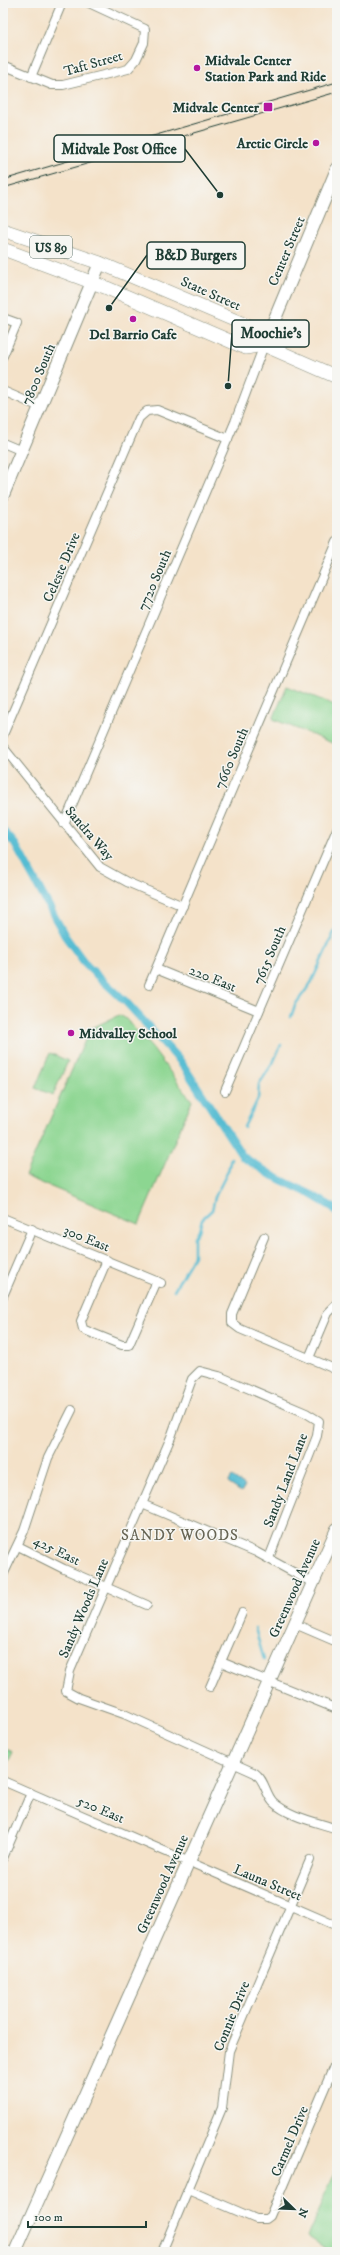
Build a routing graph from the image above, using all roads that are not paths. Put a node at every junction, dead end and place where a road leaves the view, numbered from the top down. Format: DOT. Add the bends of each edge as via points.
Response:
graph roads {
  1 [pos="62,3"];
  2 [pos="89,3"];
  3 [pos="3,65"];
  4 [pos="31,77"];
  5 [pos="337,168"];
  6 [pos="3,230"];
  7 [pos="3,249"];
  8 [pos="100,264"];
  9 [pos="93,283"];
  10 [pos="3,318"];
  11 [pos="264,345"];
  12 [pos="3,356"];
  13 [pos="337,377"];
  14 [pos="3,391"];
  15 [pos="40,407"];
  16 [pos="228,439"];
  17 [pos="3,442"];
  18 [pos="22,450"];
  19 [pos="3,495"];
  20 [pos="337,542"];
  21 [pos="3,735"];
  22 [pos="3,747"];
  23 [pos="64,824"];
  24 [pos="337,829"];
  25 [pos="183,906"];
  26 [pos="156,969"];
  27 [pos="150,985"];
  28 [pos="259,1011"];
  29 [pos="225,1091"];
  30 [pos="3,1218"];
  31 [pos="32,1229"];
  32 [pos="264,1237"];
  33 [pos="107,1260"];
  34 [pos="3,1296"];
  35 [pos="337,1304"];
  36 [pos="309,1358"];
  37 [pos="337,1370"];
  38 [pos="200,1371"];
  39 [pos="72,1410"];
  40 [pos="142,1504"];
  41 [pos="337,1529"];
  42 [pos="18,1546"];
  43 [pos="269,1558"];
  44 [pos="3,1575"];
  45 [pos="313,1583"];
  46 [pos="106,1587"];
  47 [pos="147,1605"];
  48 [pos="242,1613"];
  49 [pos="294,1624"];
  50 [pos="337,1642"];
  51 [pos="221,1662"];
  52 [pos="270,1680"];
  53 [pos="210,1687"];
  54 [pos="337,1709"];
  55 [pos="233,1763"];
  56 [pos="3,1781"];
  57 [pos="31,1793"];
  58 [pos="337,1829"];
  59 [pos="3,1858"];
  60 [pos="310,1860"];
  61 [pos="188,1863"];
  62 [pos="291,1906"];
  63 [pos="337,1926"];
  64 [pos="337,2059"];
  65 [pos="188,2190"];
  66 [pos="3,2249"];
  67 [pos="9,2252"];
  68 [pos="15,2252"];
  69 [pos="162,2252"];
  1 -- 4 [label="street"];
  2 -- 4 [label="street, Taft Street" via="145,29 141,48 132,65 128,69 57,86"];
  3 -- 4 [label="street, Taft Street"];
  5 -- 11 [label="street, Center Street"];
  6 -- 8 [label="main road, State Street / US 89"];
  7 -- 9 [label="main road"];
  8 -- 9 [label="street, 7800 South"];
  8 -- 11 [label="main road, State Street / US 89" via="253,328"];
  9 -- 11 [label="main road" via="246,348"];
  9 -- 15 [label="street, 7800 South"];
  10 -- 12 [label="street" via="17,324"];
  11 -- 13 [label="main road"];
  11 -- 16 [label="street, 7720 South"];
  14 -- 15 [label="street"];
  15 -- 18 [label="street, 7800 South"];
  16 -- 21 [label="street, Celeste Drive" via="157,410 147,411 136,423"];
  16 -- 23 [label="street, 7720 South"];
  17 -- 18 [label="street"];
  18 -- 19 [label="street, 7800 South"];
  20 -- 25 [label="street, 7660 South"];
  22 -- 23 [label="street, Sandra Way"];
  23 -- 25 [label="street, Sandra Way" via="90,857 111,875"];
  24 -- 28 [label="street, 7615 South"];
  25 -- 26 [label="street, 7660 South"];
  26 -- 27 [label="street, 7660 South"];
  26 -- 28 [label="street, 220 East"];
  28 -- 29 [label="street, 7615 South"];
  30 -- 31 [label="street, 300 East"];
  31 -- 33 [label="street, 300 East"];
  31 -- 34 [label="street"];
  32 -- 36 [label="street" via="231,1321 240,1329"];
  33 -- 33 [label="street, 300 East" via="159,1282 129,1345 122,1345 83,1329 81,1321"];
  35 -- 36 [label="street" via="328,1313"];
  36 -- 37 [label="street"];
  38 -- 40 [label="street, Sandy Woods Lane" via="192,1379 171,1437"];
  38 -- 43 [label="street, Sandy Land Lane" via="219,1376 319,1421 317,1436"];
  39 -- 42 [label="street" via="48,1458"];
  40 -- 43 [label="street"];
  40 -- 46 [label="street, Sandy Woods Lane"];
  41 -- 45 [label="street, Greenwood Avenue"];
  42 -- 44 [label="street"];
  42 -- 46 [label="street, 425 East"];
  43 -- 45 [label="street"];
  45 -- 49 [label="street, Greenwood Avenue"];
  46 -- 47 [label="street, 425 East"];
  46 -- 55 [label="street, Sandy Woods Lane" via="70,1671 66,1691"];
  48 -- 51 [label="street"];
  49 -- 50 [label="street"];
  49 -- 52 [label="street, Greenwood Avenue"];
  51 -- 52 [label="street"];
  51 -- 53 [label="street"];
  52 -- 54 [label="street"];
  52 -- 55 [label="street, Greenwood Avenue"];
  55 -- 58 [label="street" via="259,1775 270,1798 279,1806"];
  55 -- 61 [label="street, Greenwood Avenue"];
  56 -- 57 [label="street, 520 East"];
  57 -- 59 [label="street"];
  57 -- 61 [label="street, 520 East" via="137,1838"];
  60 -- 62 [label="street, Connie Drive"];
  61 -- 62 [label="street, Launa Street"];
  61 -- 68 [label="street, Greenwood Avenue"];
  62 -- 63 [label="street, Launa Street"];
  62 -- 65 [label="street, Connie Drive" via="229,2051 222,2108"];
  64 -- 65 [label="street, Carmel Drive" via="270,2216 266,2219 256,2219"];
  65 -- 69 [label="street, Connie Drive"];
  66 -- 67 [label="street"];
}
